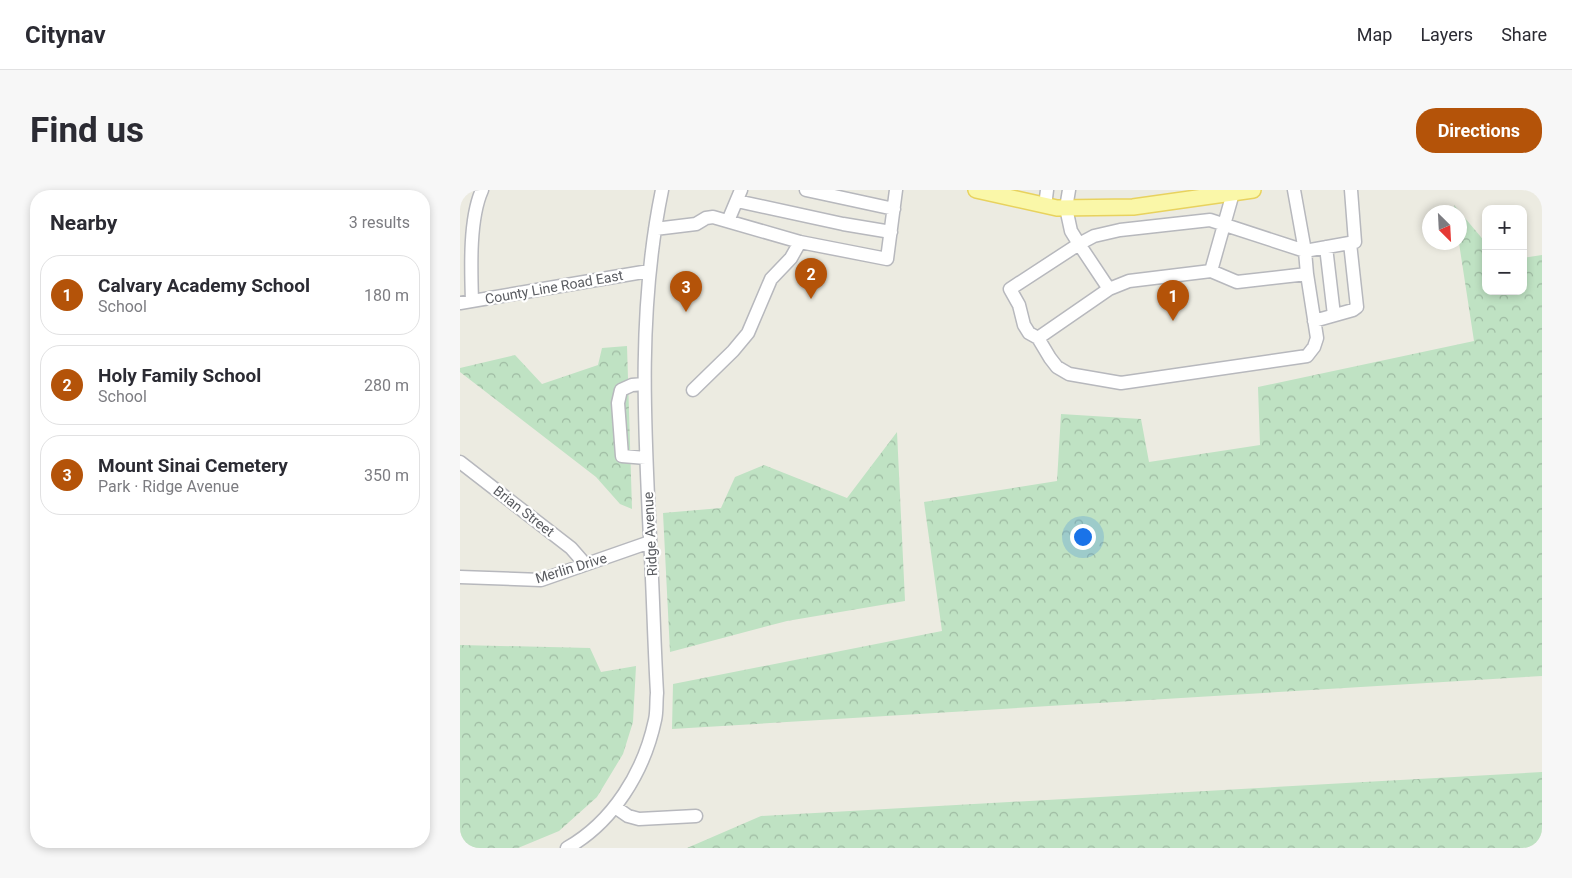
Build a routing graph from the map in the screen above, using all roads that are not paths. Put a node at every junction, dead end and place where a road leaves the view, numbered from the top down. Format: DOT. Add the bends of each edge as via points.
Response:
graph roads {
  1 [pos="482,190"];
  2 [pos="662,190"];
  3 [pos="806,190"];
  4 [pos="896,190"];
  5 [pos="980,190"];
  6 [pos="1047,190"];
  7 [pos="1069,190"];
  8 [pos="1253,190"];
  9 [pos="1294,190"];
  10 [pos="1351,190"];
  11 [pos="1233,193"];
  12 [pos="739,195"];
  13 [pos="1044,206"];
  14 [pos="1066,208"];
  15 [pos="894,209"];
  16 [pos="728,221"];
  17 [pos="1224,224"];
  18 [pos="655,229"];
  19 [pos="891,232"];
  20 [pos="800,242"];
  21 [pos="1353,243"];
  22 [pos="1079,244"];
  23 [pos="1326,247"];
  24 [pos="1305,251"];
  25 [pos="649,271"];
  26 [pos="1211,271"];
  27 [pos="1307,274"];
  28 [pos="1109,290"];
  29 [pos="466,302"];
  30 [pos="1334,316"];
  31 [pos="1314,321"];
  32 [pos="1038,338"];
  33 [pos="644,384"];
  34 [pos="693,390"];
  35 [pos="646,458"];
  36 [pos="460,462"];
  37 [pos="650,542"];
  38 [pos="585,564"];
  39 [pos="460,577"];
  40 [pos="615,807"];
  41 [pos="696,816"];
  42 [pos="567,848"];
  1 -- 29 [label="street" via="476,209"];
  2 -- 18 [label="street, Ridge Avenue"];
  3 -- 15 [label="street"];
  4 -- 15 [label="street"];
  5 -- 13 [label="main road"];
  6 -- 13 [label="street"];
  7 -- 14 [label="street"];
  8 -- 11 [label="main road"];
  9 -- 24 [label="street"];
  10 -- 21 [label="street"];
  11 -- 14 [label="main road" via="1133,207"];
  11 -- 17 [label="street"];
  12 -- 16 [label="street"];
  12 -- 19 [label="street" via="843,224"];
  13 -- 14 [label="main road"];
  14 -- 22 [label="street" via="1071,231"];
  15 -- 19 [label="street"];
  16 -- 18 [label="street" via="713,217 696,224"];
  16 -- 20 [label="street"];
  17 -- 22 [label="street" via="1210,220 1120,230 1094,236"];
  17 -- 24 [label="street"];
  17 -- 26 [label="street"];
  18 -- 25 [label="street, Ridge Avenue"];
  19 -- 20 [label="street" via="887,258"];
  20 -- 34 [label="street" via="791,258 771,279 748,333"];
  21 -- 23 [label="street"];
  21 -- 30 [label="street" via="1357,307"];
  22 -- 28 [label="street"];
  22 -- 32 [label="street" via="1010,289 1019,305 1024,325"];
  23 -- 24 [label="street"];
  23 -- 30 [label="street"];
  24 -- 27 [label="street"];
  25 -- 29 [label="street, County Line Road East"];
  25 -- 33 [label="street, Ridge Avenue"];
  26 -- 27 [label="street" via="1238,282"];
  26 -- 28 [label="street" via="1129,281"];
  27 -- 31 [label="street"];
  28 -- 32 [label="street"];
  30 -- 31 [label="street"];
  31 -- 32 [label="street" via="1317,338 1307,356 1121,384 1069,374 1057,367"];
  33 -- 35 [label="street, Ridge Avenue"];
  33 -- 35 [label="street" via="621,390 618,403 622,456"];
  35 -- 37 [label="street, Ridge Avenue"];
  36 -- 38 [label="street, Brian Street" via="571,548"];
  37 -- 38 [label="street, Merlin Drive"];
  37 -- 40 [label="street, Ridge Avenue" via="657,693 655,719 646,750"];
  38 -- 39 [label="street, Merlin Drive" via="541,580"];
  40 -- 41 [label="street" via="639,819"];
  40 -- 42 [label="street, Ridge Avenue"];
}
